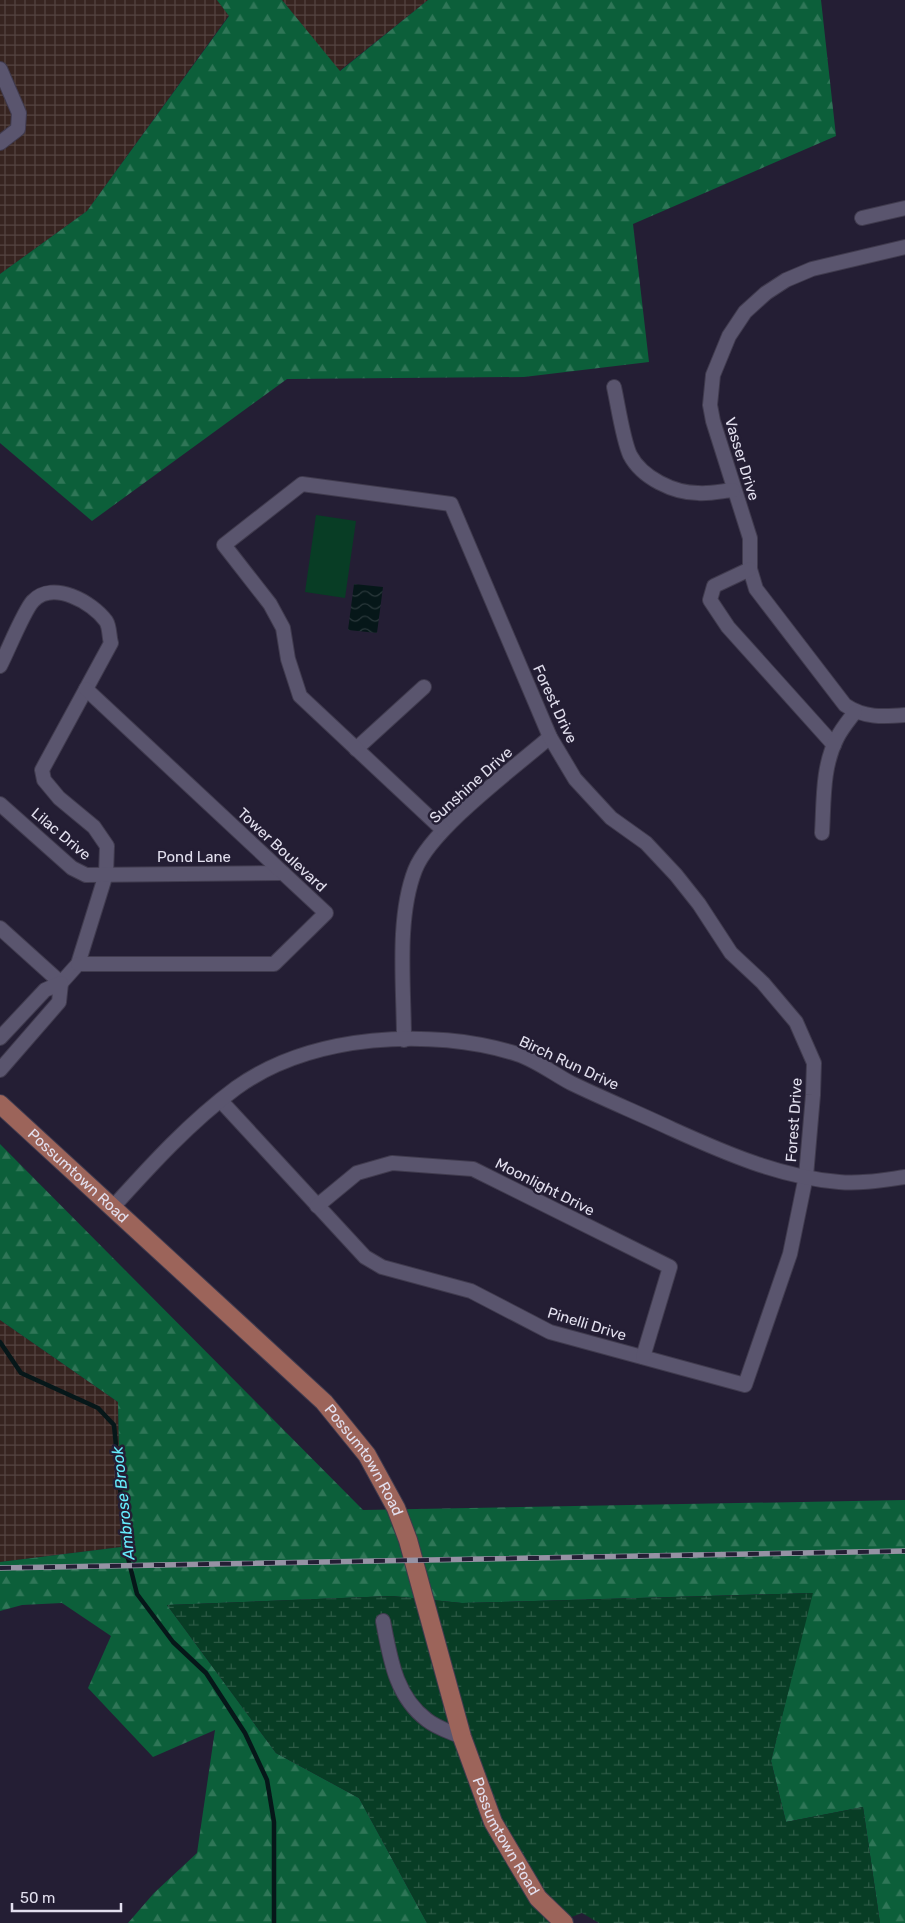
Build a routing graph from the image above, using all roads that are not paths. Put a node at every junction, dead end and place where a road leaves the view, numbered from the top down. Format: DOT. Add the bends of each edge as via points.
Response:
graph roads {
  1 [pos="0,70"];
  2 [pos="0,143"];
  3 [pos="905,208"];
  4 [pos="862,218"];
  5 [pos="905,246"];
  6 [pos="614,387"];
  7 [pos="733,490"];
  8 [pos="750,568"];
  9 [pos="0,666"];
  10 [pos="424,687"];
  11 [pos="86,689"];
  12 [pos="855,712"];
  13 [pos="905,715"];
  14 [pos="550,737"];
  15 [pos="834,745"];
  16 [pos="356,749"];
  17 [pos="0,804"];
  18 [pos="443,830"];
  19 [pos="822,833"];
  20 [pos="283,873"];
  21 [pos="106,874"];
  22 [pos="0,928"];
  23 [pos="78,964"];
  24 [pos="61,983"];
  25 [pos="0,1038"];
  26 [pos="404,1040"];
  27 [pos="0,1070"];
  28 [pos="221,1102"];
  29 [pos="0,1104"];
  30 [pos="806,1176"];
  31 [pos="905,1177"];
  32 [pos="317,1206"];
  33 [pos="113,1207"];
  34 [pos="643,1358"];
  35 [pos="383,1621"];
  36 [pos="462,1737"];
  37 [pos="564,1923"];
  1 -- 2 [label="street" via="19,113 18,129"];
  3 -- 4 [label="street"];
  5 -- 7 [label="street, Vasser Drive" via="812,269 786,280 745,312 718,358 710,405"];
  6 -- 7 [label="street" via="630,455 642,470 657,481 697,494"];
  7 -- 8 [label="street, Vasser Drive" via="750,538"];
  8 -- 12 [label="street, Vasser Drive" via="762,600"];
  8 -- 15 [label="street" via="714,586 710,600 728,627"];
  9 -- 11 [label="street" via="32,601 47,592 64,594 83,601 107,623 111,643"];
  10 -- 16 [label="street"];
  11 -- 20 [label="street, Tower Boulevard"];
  11 -- 21 [label="street" via="42,770 44,780 59,798 94,827 107,846"];
  12 -- 13 [label="street" via="882,717"];
  12 -- 15 [label="street"];
  14 -- 16 [label="street, Forest Drive" via="451,504 302,484 224,545 270,604 284,628 288,659 300,696"];
  14 -- 18 [label="street, Sunshine Drive"];
  14 -- 30 [label="street, Forest Drive" via="576,778 611,818 646,843 676,875 731,953 763,983 796,1022 814,1063"];
  15 -- 19 [label="street" via="825,774"];
  16 -- 18 [label="street"];
  17 -- 21 [label="street, Lilac Drive" via="72,868 86,875"];
  18 -- 26 [label="street, Sunshine Drive" via="416,869 406,908"];
  20 -- 21 [label="street, Pond Lane"];
  20 -- 23 [label="street, Tower Boulevard" via="326,913 274,964"];
  21 -- 23 [label="street"];
  22 -- 24 [label="street"];
  23 -- 24 [label="street"];
  24 -- 25 [label="street" via="45,990"];
  24 -- 27 [label="street" via="59,1002"];
  26 -- 28 [label="street, Birch Run Drive" via="374,1040 290,1059 237,1088"];
  26 -- 30 [label="street, Birch Run Drive" via="475,1044 518,1054 572,1083 711,1147 778,1172"];
  28 -- 32 [label="street, Pinelli Drive"];
  28 -- 33 [label="street, Birch Run Drive" via="170,1144"];
  29 -- 33 [label="main road, Possumtown Road"];
  30 -- 31 [label="street, Birch Run Drive" via="839,1182"];
  30 -- 34 [label="street, Pinelli Drive" via="790,1254 745,1385"];
  32 -- 34 [label="street, Pinelli Drive" via="365,1258 382,1267 471,1291 550,1332"];
  32 -- 34 [label="street, Moonlight Drive" via="357,1173 392,1163 473,1169 670,1267"];
  33 -- 36 [label="main road, Possumtown Road" via="324,1402 367,1455 396,1508 408,1540"];
  35 -- 36 [label="street" via="394,1676 412,1705 428,1721"];
  36 -- 37 [label="main road, Possumtown Road" via="493,1822 538,1898"];
}
